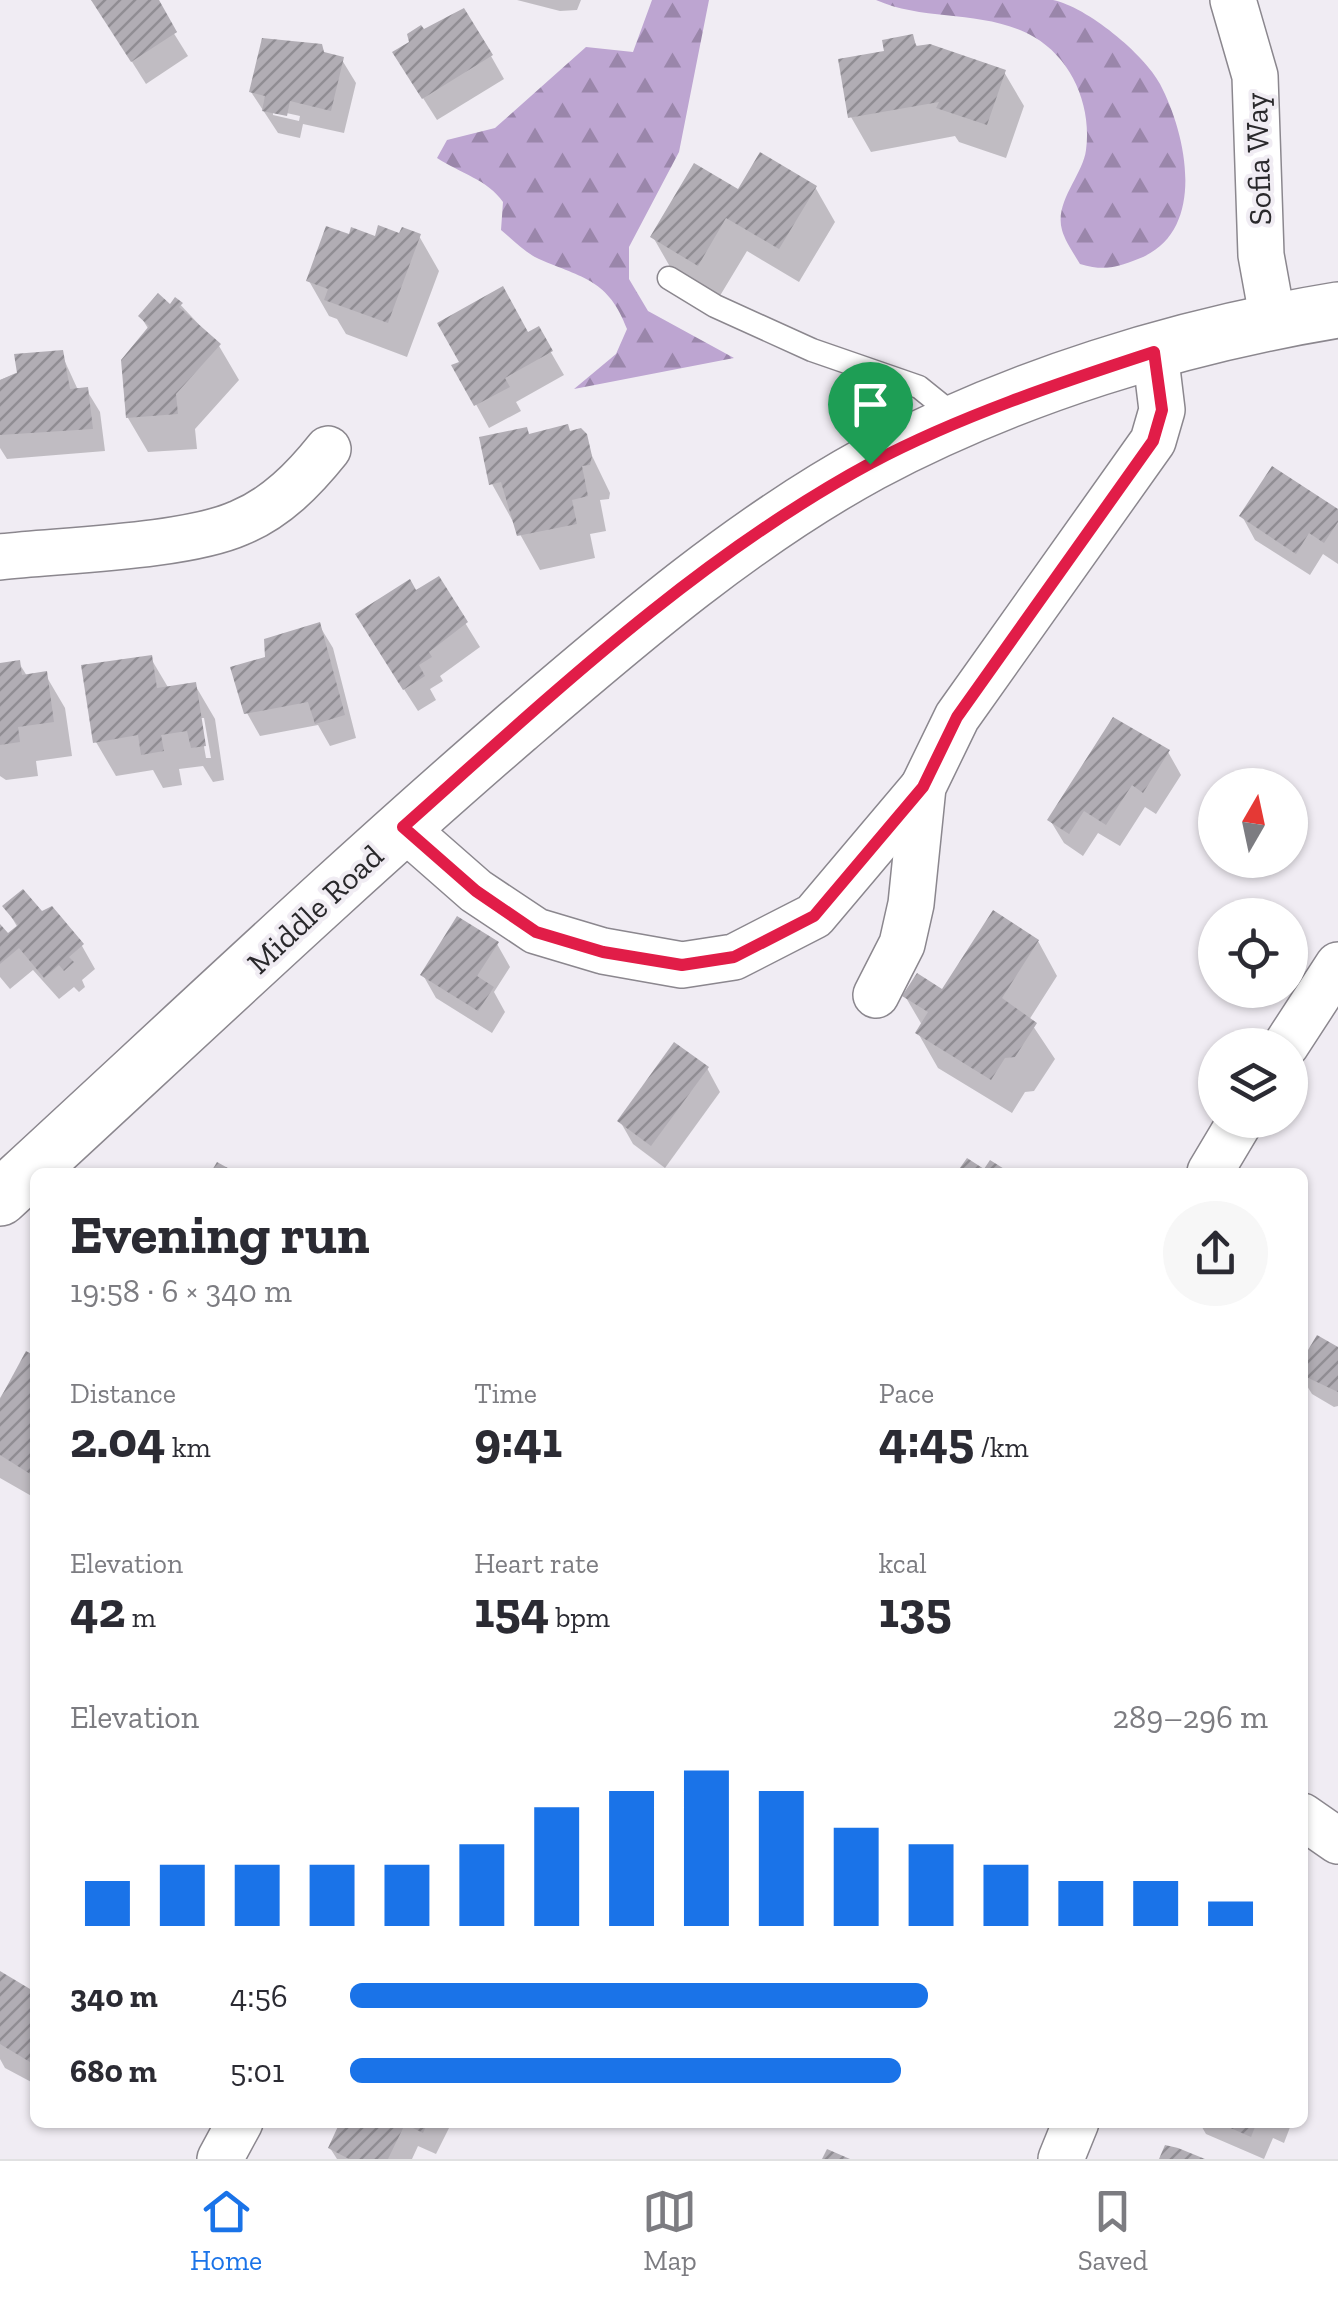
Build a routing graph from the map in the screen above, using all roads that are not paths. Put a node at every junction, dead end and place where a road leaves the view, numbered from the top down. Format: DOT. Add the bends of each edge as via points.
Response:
graph roads {
  1 [pos="1233,0"];
  2 [pos="669,278"];
  3 [pos="1338,310"];
  4 [pos="1274,321"];
  5 [pos="1154,352"];
  6 [pos="963,422"];
  7 [pos="328,449"];
  8 [pos="0,557"];
  9 [pos="923,787"];
  10 [pos="403,827"];
  11 [pos="1338,965"];
  12 [pos="876,995"];
  13 [pos="1297,1028"];
  14 [pos="1230,1138"];
  15 [pos="33,1168"];
  16 [pos="1212,1168"];
  17 [pos="30,1170"];
  18 [pos="0,1198"];
  19 [pos="237,2128"];
  20 [pos="1074,2128"];
  21 [pos="220,2159"];
  22 [pos="1061,2159"];
  1 -- 4 [label="street, Sofia Way" via="1255,76 1261,255"];
  2 -- 6 [label="lane" via="812,350 919,387"];
  3 -- 4 [label="main road, Middle Road"];
  4 -- 5 [label="main road, Middle Road"];
  5 -- 6 [label="main road, Middle Road"];
  5 -- 9 [label="street" via="1162,410 1153,441 957,717"];
  6 -- 10 [label="main road, Middle Road" via="870,464 742,545 636,625"];
  7 -- 8 [label="street" via="302,480 238,524"];
  9 -- 10 [label="street" via="814,916 734,957 682,965 536,932"];
  9 -- 12 [label="street" via="902,944"];
  10 -- 15 [label="main road, Middle Road"];
  11 -- 13 [label="street"];
  14 -- 16 [label="street"];
  17 -- 18 [label="main road, Middle Road"];
  19 -- 21 [label="street"];
  20 -- 22 [label="street"];
}
